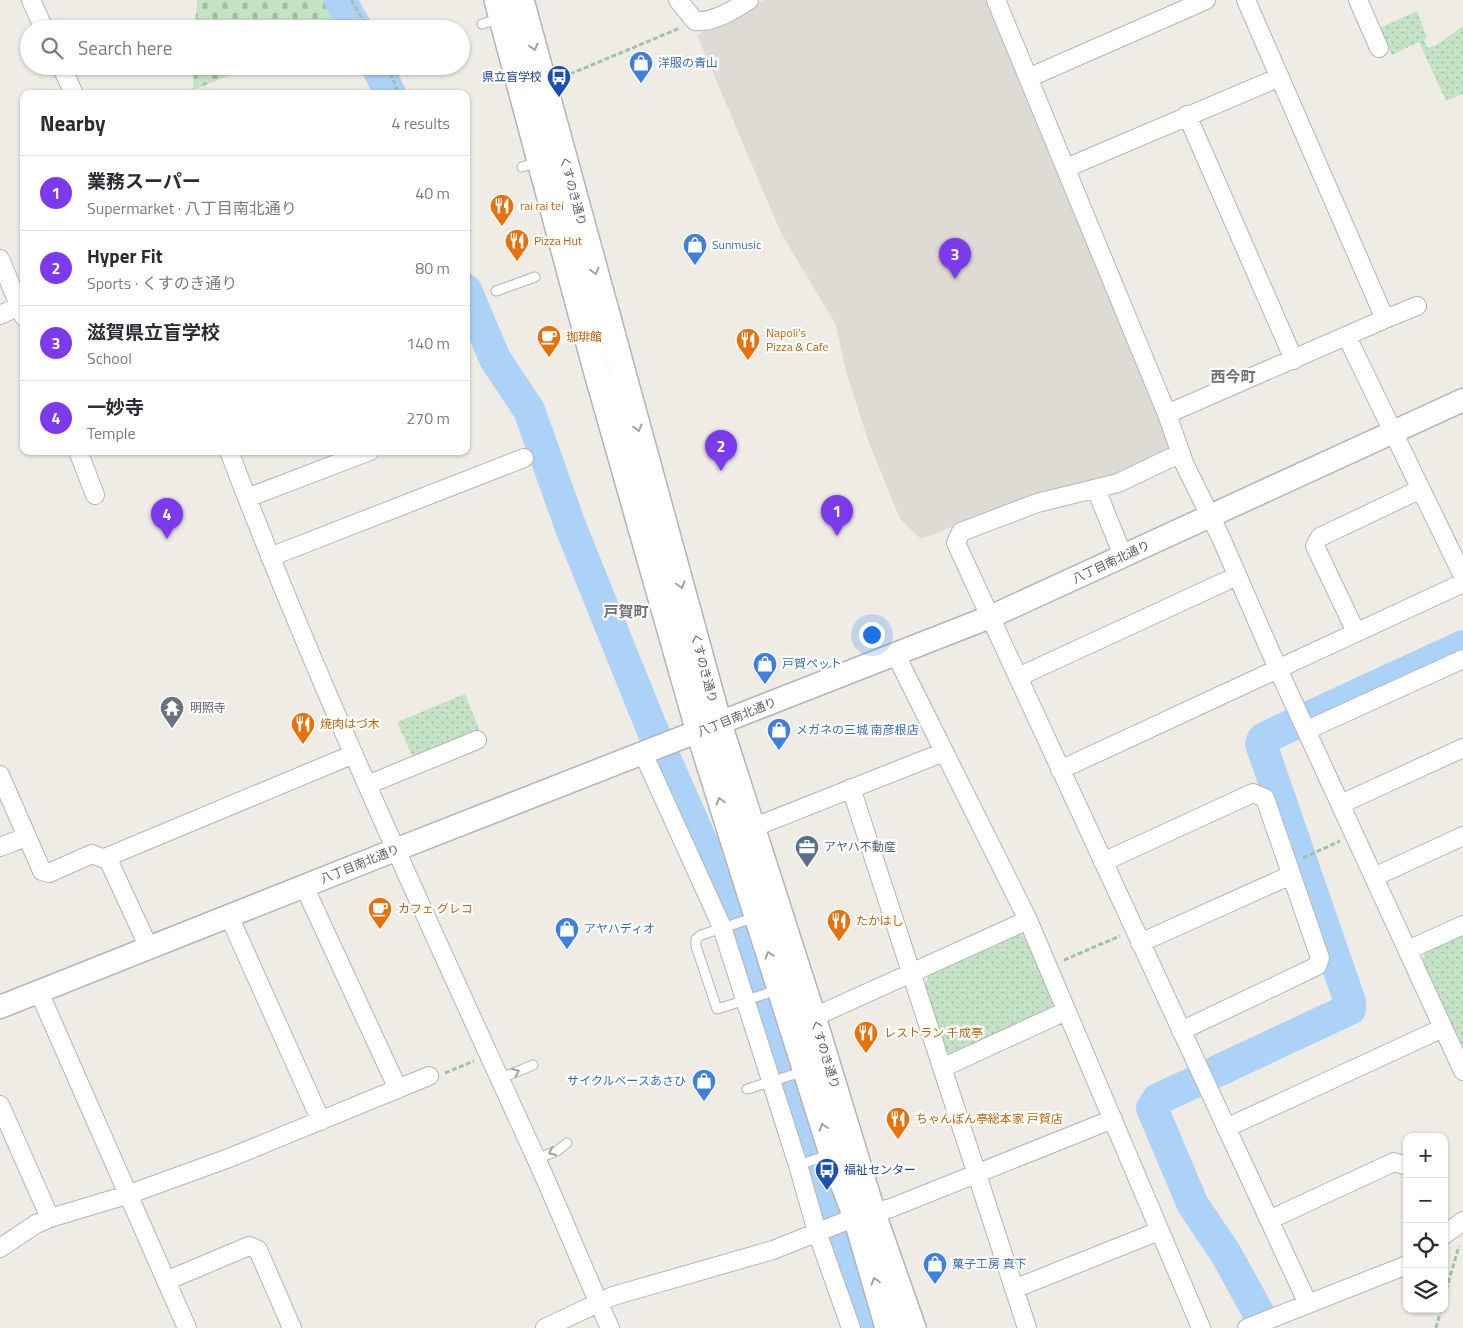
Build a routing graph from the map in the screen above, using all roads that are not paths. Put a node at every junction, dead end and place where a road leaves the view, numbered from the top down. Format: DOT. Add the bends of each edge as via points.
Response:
graph roads {
  1 [pos="31,0"];
  2 [pos="521,0"];
  3 [pos="678,0"];
  4 [pos="749,0"];
  5 [pos="996,0"];
  6 [pos="1206,0"];
  7 [pos="1246,0"];
  8 [pos="1358,0"];
  9 [pos="493,14"];
  10 [pos="40,20"];
  11 [pos="1378,48"];
  12 [pos="65,75"];
  13 [pos="1280,77"];
  14 [pos="1028,78"];
  15 [pos="72,90"];
  16 [pos="1187,115"];
  17 [pos="1066,168"];
  18 [pos="0,259"];
  19 [pos="535,277"];
  20 [pos="496,291"];
  21 [pos="20,304"];
  22 [pos="1417,306"];
  23 [pos="20,310"];
  24 [pos="0,315"];
  25 [pos="1385,319"];
  26 [pos="1347,337"];
  27 [pos="1294,360"];
  28 [pos="1463,400"];
  29 [pos="1167,414"];
  30 [pos="1394,432"];
  31 [pos="1181,453"];
  32 [pos="80,455"];
  33 [pos="233,455"];
  34 [pos="360,455"];
  35 [pos="524,458"];
  36 [pos="1096,489"];
  37 [pos="1421,489"];
  38 [pos="95,495"];
  39 [pos="247,498"];
  40 [pos="1210,517"];
  41 [pos="1123,556"];
  42 [pos="270,557"];
  43 [pos="1237,576"];
  44 [pos="1463,576"];
  45 [pos="1463,583"];
  46 [pos="990,617"];
  47 [pos="1356,632"];
  48 [pos="896,656"];
  49 [pos="1463,659"];
  50 [pos="1278,669"];
  51 [pos="1018,677"];
  52 [pos="709,728"];
  53 [pos="1307,730"];
  54 [pos="477,740"];
  55 [pos="1463,748"];
  56 [pos="653,749"];
  57 [pos="944,752"];
  58 [pos="354,754"];
  59 [pos="1060,770"];
  60 [pos="0,775"];
  61 [pos="367,785"];
  62 [pos="851,788"];
  63 [pos="1340,804"];
  64 [pos="742,832"];
  65 [pos="1463,836"];
  66 [pos="26,837"];
  67 [pos="0,847"];
  68 [pos="395,850"];
  69 [pos="107,857"];
  70 [pos="1103,862"];
  71 [pos="1291,875"];
  72 [pos="1374,878"];
  73 [pos="304,886"];
  74 [pos="229,916"];
  75 [pos="749,919"];
  76 [pos="1028,920"];
  77 [pos="1463,925"];
  78 [pos="726,926"];
  79 [pos="1138,936"];
  80 [pos="148,948"];
  81 [pos="1408,950"];
  82 [pos="910,973"];
  83 [pos="40,992"];
  84 [pos="773,992"];
  85 [pos="748,999"];
  86 [pos="2,1003"];
  87 [pos="1066,1011"];
  88 [pos="803,1022"];
  89 [pos="1443,1028"];
  90 [pos="1181,1031"];
  91 [pos="533,1065"];
  92 [pos="942,1068"];
  93 [pos="1463,1072"];
  94 [pos="799,1073"];
  95 [pos="429,1076"];
  96 [pos="499,1079"];
  97 [pos="774,1081"];
  98 [pos="398,1089"];
  99 [pos="747,1090"];
  100 [pos="0,1105"];
  101 [pos="1112,1119"];
  102 [pos="321,1121"];
  103 [pos="1226,1128"];
  104 [pos="567,1143"];
  105 [pos="825,1156"];
  106 [pos="536,1159"];
  107 [pos="801,1164"];
  108 [pos="1403,1165"];
  109 [pos="976,1175"];
  110 [pos="128,1195"];
  111 [pos="50,1218"];
  112 [pos="1269,1220"];
  113 [pos="842,1223"];
  114 [pos="1159,1231"];
  115 [pos="0,1248"];
  116 [pos="1403,1267"];
  117 [pos="166,1281"];
  118 [pos="1014,1289"];
  119 [pos="598,1302"];
  120 [pos="1308,1304"];
  121 [pos="187,1328"];
  122 [pos="292,1328"];
  123 [pos="545,1328"];
  124 [pos="610,1328"];
  125 [pos="851,1328"];
  126 [pos="888,1328"];
  127 [pos="913,1328"];
  128 [pos="1027,1328"];
  129 [pos="1201,1328"];
  130 [pos="1247,1328"];
  1 -- 10 [label="street"];
  2 -- 52 [label="main road, くすのき通り, one-way"];
  3 -- 4 [label="street" via="695,21 704,22"];
  5 -- 14 [label="street"];
  6 -- 14 [label="street"];
  7 -- 13 [label="street"];
  8 -- 11 [label="street"];
  9 -- 52 [label="main road, くすのき通り" via="531,164 592,367"];
  12 -- 15 [label="street"];
  13 -- 16 [label="street"];
  13 -- 25 [label="street"];
  14 -- 17 [label="street"];
  16 -- 17 [label="street"];
  16 -- 27 [label="street"];
  17 -- 29 [label="street"];
  18 -- 21 [label="street"];
  19 -- 20 [label="lane"];
  22 -- 25 [label="street"];
  23 -- 24 [label="street"];
  25 -- 26 [label="street"];
  26 -- 27 [label="street"];
  26 -- 30 [label="street"];
  27 -- 29 [label="street"];
  28 -- 30 [label="street, 八丁目南北通り"];
  29 -- 31 [label="street"];
  30 -- 37 [label="street"];
  30 -- 40 [label="street, 八丁目南北通り"];
  31 -- 36 [label="street" via="1132,478"];
  31 -- 40 [label="street"];
  32 -- 38 [label="street"];
  33 -- 39 [label="street"];
  34 -- 39 [label="street"];
  35 -- 42 [label="street"];
  36 -- 41 [label="street"];
  36 -- 46 [label="street" via="1038,503 961,532 956,543"];
  37 -- 44 [label="street"];
  37 -- 47 [label="street" via="1320,536 1315,546"];
  39 -- 42 [label="street"];
  40 -- 41 [label="street, 八丁目南北通り"];
  40 -- 43 [label="street"];
  41 -- 46 [label="street, 八丁目南北通り"];
  42 -- 58 [label="street"];
  43 -- 50 [label="street"];
  43 -- 51 [label="street"];
  45 -- 47 [label="street"];
  46 -- 48 [label="street, 八丁目南北通り"];
  46 -- 51 [label="street"];
  47 -- 50 [label="street"];
  48 -- 52 [label="street, 八丁目南北通り"];
  48 -- 57 [label="street"];
  49 -- 53 [label="street"];
  50 -- 53 [label="street"];
  50 -- 59 [label="street"];
  51 -- 59 [label="street"];
  52 -- 56 [label="street, 八丁目南北通り"];
  52 -- 64 [label="main road, くすのき通り"];
  53 -- 63 [label="street"];
  54 -- 61 [label="street"];
  55 -- 63 [label="street"];
  56 -- 68 [label="street, 八丁目南北通り"];
  56 -- 78 [label="street"];
  57 -- 62 [label="street"];
  57 -- 76 [label="street"];
  58 -- 61 [label="street"];
  58 -- 69 [label="street"];
  59 -- 70 [label="street"];
  60 -- 66 [label="street"];
  61 -- 68 [label="street"];
  62 -- 64 [label="street"];
  62 -- 82 [label="street"];
  63 -- 72 [label="street"];
  64 -- 75 [label="main road, くすのき通り"];
  64 -- 88 [label="main road, くすのき通り"];
  65 -- 72 [label="street"];
  66 -- 67 [label="street"];
  66 -- 69 [label="street" via="42,871 49,873 92,854"];
  68 -- 73 [label="street, 八丁目南北通り"];
  68 -- 96 [label="street"];
  69 -- 80 [label="street"];
  70 -- 71 [label="street" via="1253,793 1265,798"];
  70 -- 79 [label="street"];
  71 -- 79 [label="street"];
  71 -- 90 [label="street" via="1320,958 1318,966"];
  72 -- 81 [label="street"];
  73 -- 74 [label="street, 八丁目南北通り"];
  73 -- 98 [label="street"];
  74 -- 80 [label="street, 八丁目南北通り"];
  74 -- 102 [label="street"];
  75 -- 78 [label="lane"];
  84 -- 75 [label="main road, くすのき通り, one-way"];
  76 -- 82 [label="street"];
  76 -- 87 [label="street"];
  77 -- 81 [label="street"];
  78 -- 85 [label="street"];
  78 -- 85 [label="lane" via="696,940 709,989 717,1009"];
  79 -- 90 [label="street"];
  80 -- 83 [label="street, 八丁目南北通り"];
  81 -- 89 [label="street"];
  82 -- 88 [label="street"];
  82 -- 92 [label="street"];
  83 -- 86 [label="street, 八丁目南北通り"];
  83 -- 110 [label="street"];
  84 -- 85 [label="lane"];
  84 -- 88 [label="main road, くすのき通り"];
  85 -- 97 [label="street"];
  87 -- 92 [label="street"];
  87 -- 101 [label="street"];
  88 -- 94 [label="main road, くすのき通り"];
  88 -- 113 [label="main road, くすのき通り"];
  89 -- 93 [label="street"];
  89 -- 103 [label="street"];
  90 -- 103 [label="street"];
  96 -- 91 [label="lane, one-way"];
  92 -- 109 [label="street"];
  94 -- 97 [label="lane"];
  105 -- 94 [label="main road, くすのき通り, one-way"];
  95 -- 98 [label="street"];
  96 -- 106 [label="street"];
  97 -- 99 [label="lane"];
  97 -- 107 [label="street"];
  98 -- 102 [label="street"];
  100 -- 111 [label="street"];
  101 -- 109 [label="street"];
  101 -- 114 [label="street"];
  102 -- 110 [label="street"];
  103 -- 112 [label="street"];
  104 -- 106 [label="lane, one-way"];
  105 -- 107 [label="lane"];
  105 -- 113 [label="main road, くすのき通り"];
  106 -- 119 [label="street"];
  107 -- 113 [label="street"];
  108 -- 112 [label="street" via="1394,1162"];
  109 -- 113 [label="street"];
  109 -- 118 [label="street"];
  110 -- 111 [label="street"];
  110 -- 117 [label="street"];
  111 -- 115 [label="street"];
  112 -- 120 [label="street"];
  113 -- 119 [label="street" via="773,1250"];
  113 -- 125 [label="street"];
  126 -- 113 [label="main road, くすのき通り, one-way"];
  113 -- 127 [label="main road, くすのき通り"];
  114 -- 118 [label="street"];
  114 -- 129 [label="street"];
  116 -- 120 [label="street"];
  117 -- 121 [label="street"];
  117 -- 122 [label="street" via="249,1246 258,1250"];
  118 -- 128 [label="street"];
  119 -- 123 [label="street"];
  119 -- 124 [label="street"];
  120 -- 130 [label="street"];
}
